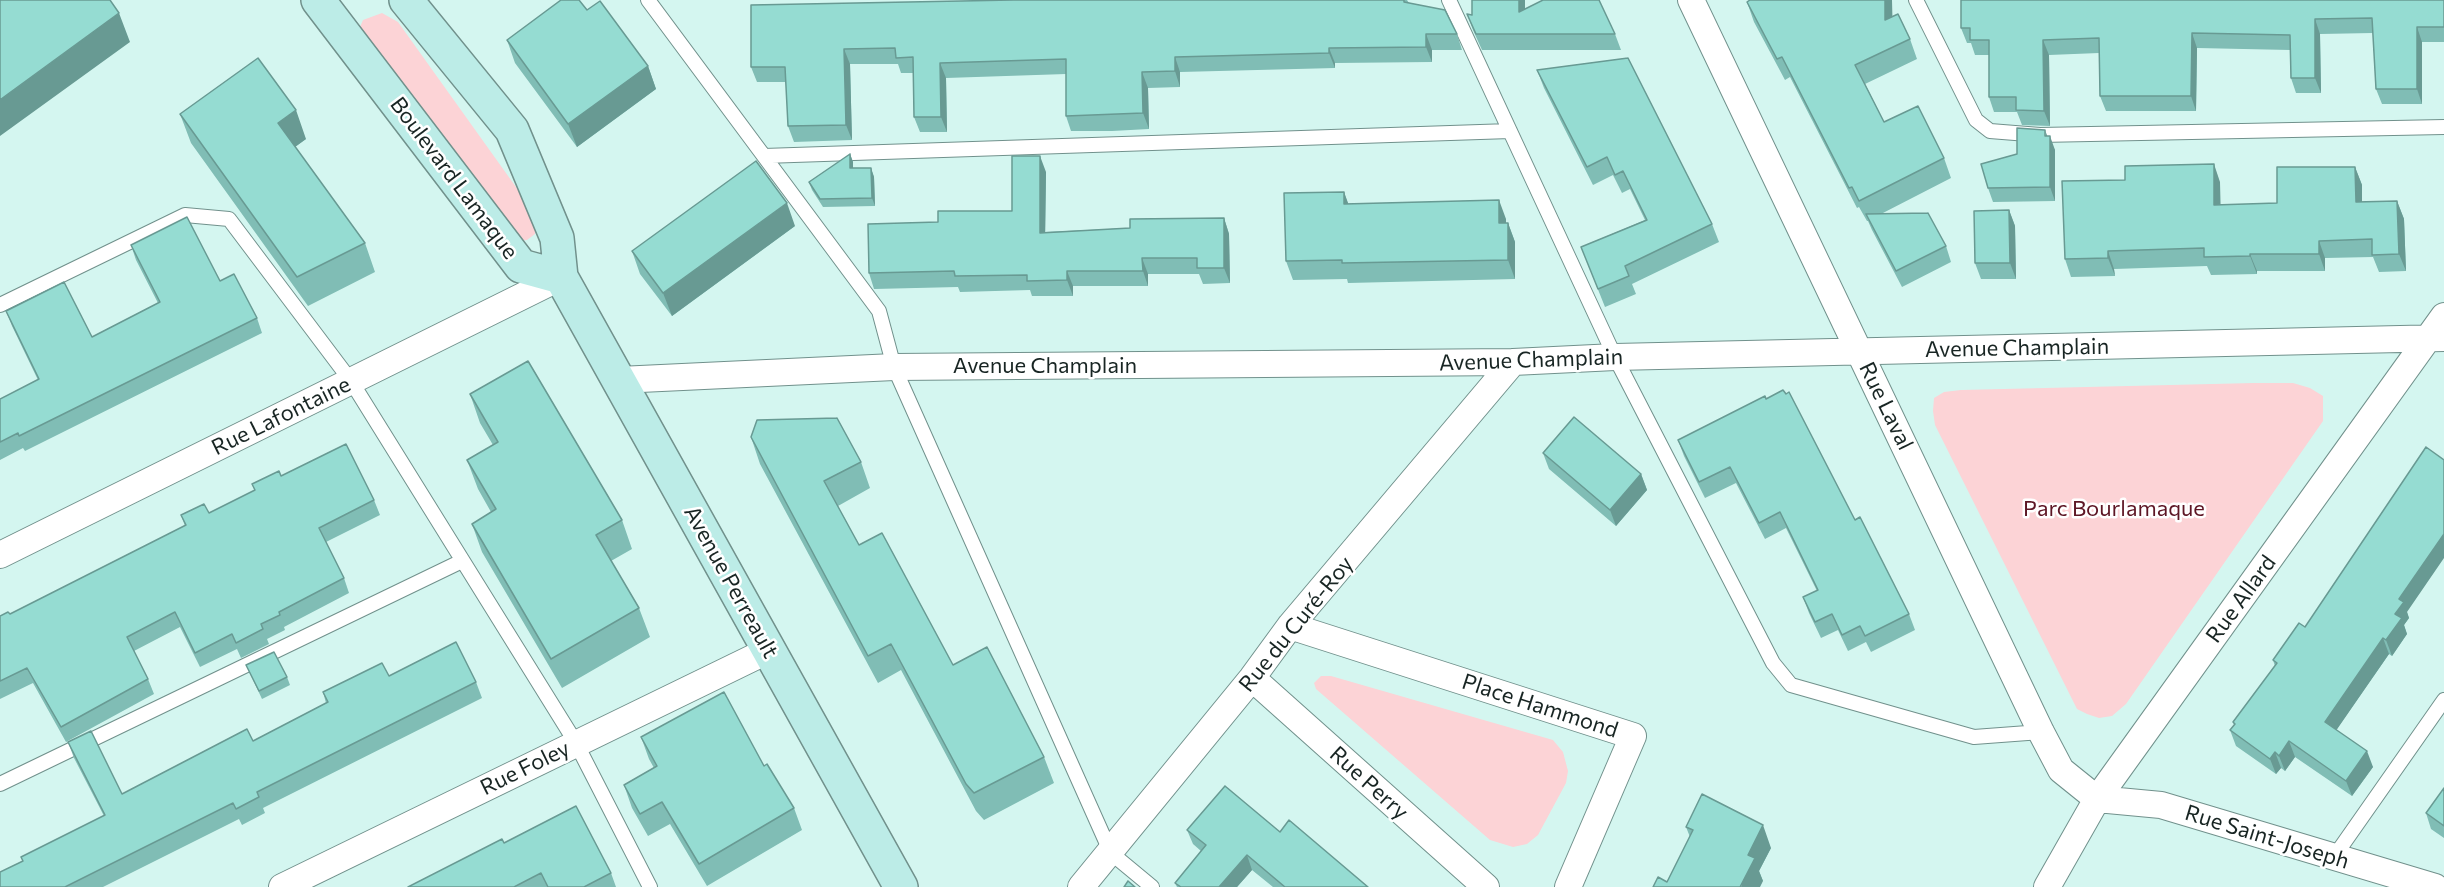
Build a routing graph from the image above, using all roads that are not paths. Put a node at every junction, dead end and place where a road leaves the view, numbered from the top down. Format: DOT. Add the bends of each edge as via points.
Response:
graph roads {
  1 [pos="318,0"];
  2 [pos="406,0"];
  3 [pos="648,0"];
  4 [pos="1449,0"];
  5 [pos="1691,0"];
  6 [pos="1916,0"];
  7 [pos="2444,127"];
  8 [pos="1510,130"];
  9 [pos="764,156"];
  10 [pos="561,277"];
  11 [pos="0,304"];
  12 [pos="2444,316"];
  13 [pos="2436,338"];
  14 [pos="1860,352"];
  15 [pos="1615,357"];
  16 [pos="1512,362"];
  17 [pos="894,367"];
  18 [pos="619,380"];
  19 [pos="351,381"];
  20 [pos="0,555"];
  21 [pos="462,561"];
  22 [pos="1290,626"];
  23 [pos="769,650"];
  24 [pos="1252,678"];
  25 [pos="2444,700"];
  26 [pos="2041,732"];
  27 [pos="576,743"];
  28 [pos="0,784"];
  29 [pos="2097,799"];
  30 [pos="1111,853"];
  31 [pos="2334,857"];
  32 [pos="282,887"];
  33 [pos="650,887"];
  34 [pos="901,887"];
  35 [pos="1081,887"];
  36 [pos="1152,887"];
  37 [pos="1486,887"];
  38 [pos="1568,887"];
  39 [pos="2047,887"];
  40 [pos="2435,887"];
  1 -- 10 [label="street, Boulevard Lamaque" via="521,266"];
  2 -- 10 [label="street" via="512,130 557,238"];
  3 -- 9 [label="lane"];
  4 -- 8 [label="lane"];
  5 -- 14 [label="street, Rue Laval"];
  6 -- 7 [label="lane" via="1976,120 1990,130 2040,135"];
  8 -- 9 [label="lane"];
  8 -- 15 [label="lane"];
  9 -- 17 [label="lane" via="879,311"];
  10 -- 18 [label="street, Avenue Perreault"];
  10 -- 19 [label="street, Rue Lafontaine"];
  11 -- 19 [label="lane" via="185,215 229,219"];
  12 -- 13 [label="street, Rue Allard"];
  13 -- 14 [label="street, Avenue Champlain"];
  13 -- 29 [label="street, Rue Allard"];
  14 -- 15 [label="street, Avenue Champlain"];
  14 -- 26 [label="street, Rue Laval"];
  15 -- 16 [label="street, Avenue Champlain"];
  15 -- 26 [label="lane" via="1773,663 1791,685 1974,737"];
  16 -- 17 [label="street, Avenue Champlain"];
  16 -- 22 [label="street, Rue du Curé-Roy"];
  17 -- 18 [label="street, Avenue Champlain"];
  17 -- 30 [label="lane"];
  18 -- 23 [label="street, Avenue Perreault"];
  19 -- 20 [label="street, Rue Lafontaine"];
  19 -- 21 [label="lane"];
  21 -- 27 [label="lane"];
  21 -- 28 [label="lane"];
  22 -- 24 [label="street, Rue du Curé-Roy"];
  22 -- 38 [label="street, Place Hammond" via="1633,736"];
  23 -- 27 [label="street, Rue Foley"];
  23 -- 34 [label="street, Avenue Perreault"];
  24 -- 30 [label="street, Rue du Curé-Roy"];
  24 -- 37 [label="street, Rue Perry"];
  25 -- 31 [label="lane"];
  26 -- 29 [label="street, Rue Laval" via="2061,770"];
  27 -- 32 [label="street, Rue Foley"];
  27 -- 33 [label="lane"];
  29 -- 31 [label="street, Rue Saint-Joseph" via="2161,805"];
  29 -- 39 [label="street, Rue Allard"];
  30 -- 35 [label="street, Rue du Curé-Roy"];
  30 -- 36 [label="lane"];
  31 -- 40 [label="street, Rue Saint-Joseph"];
}
